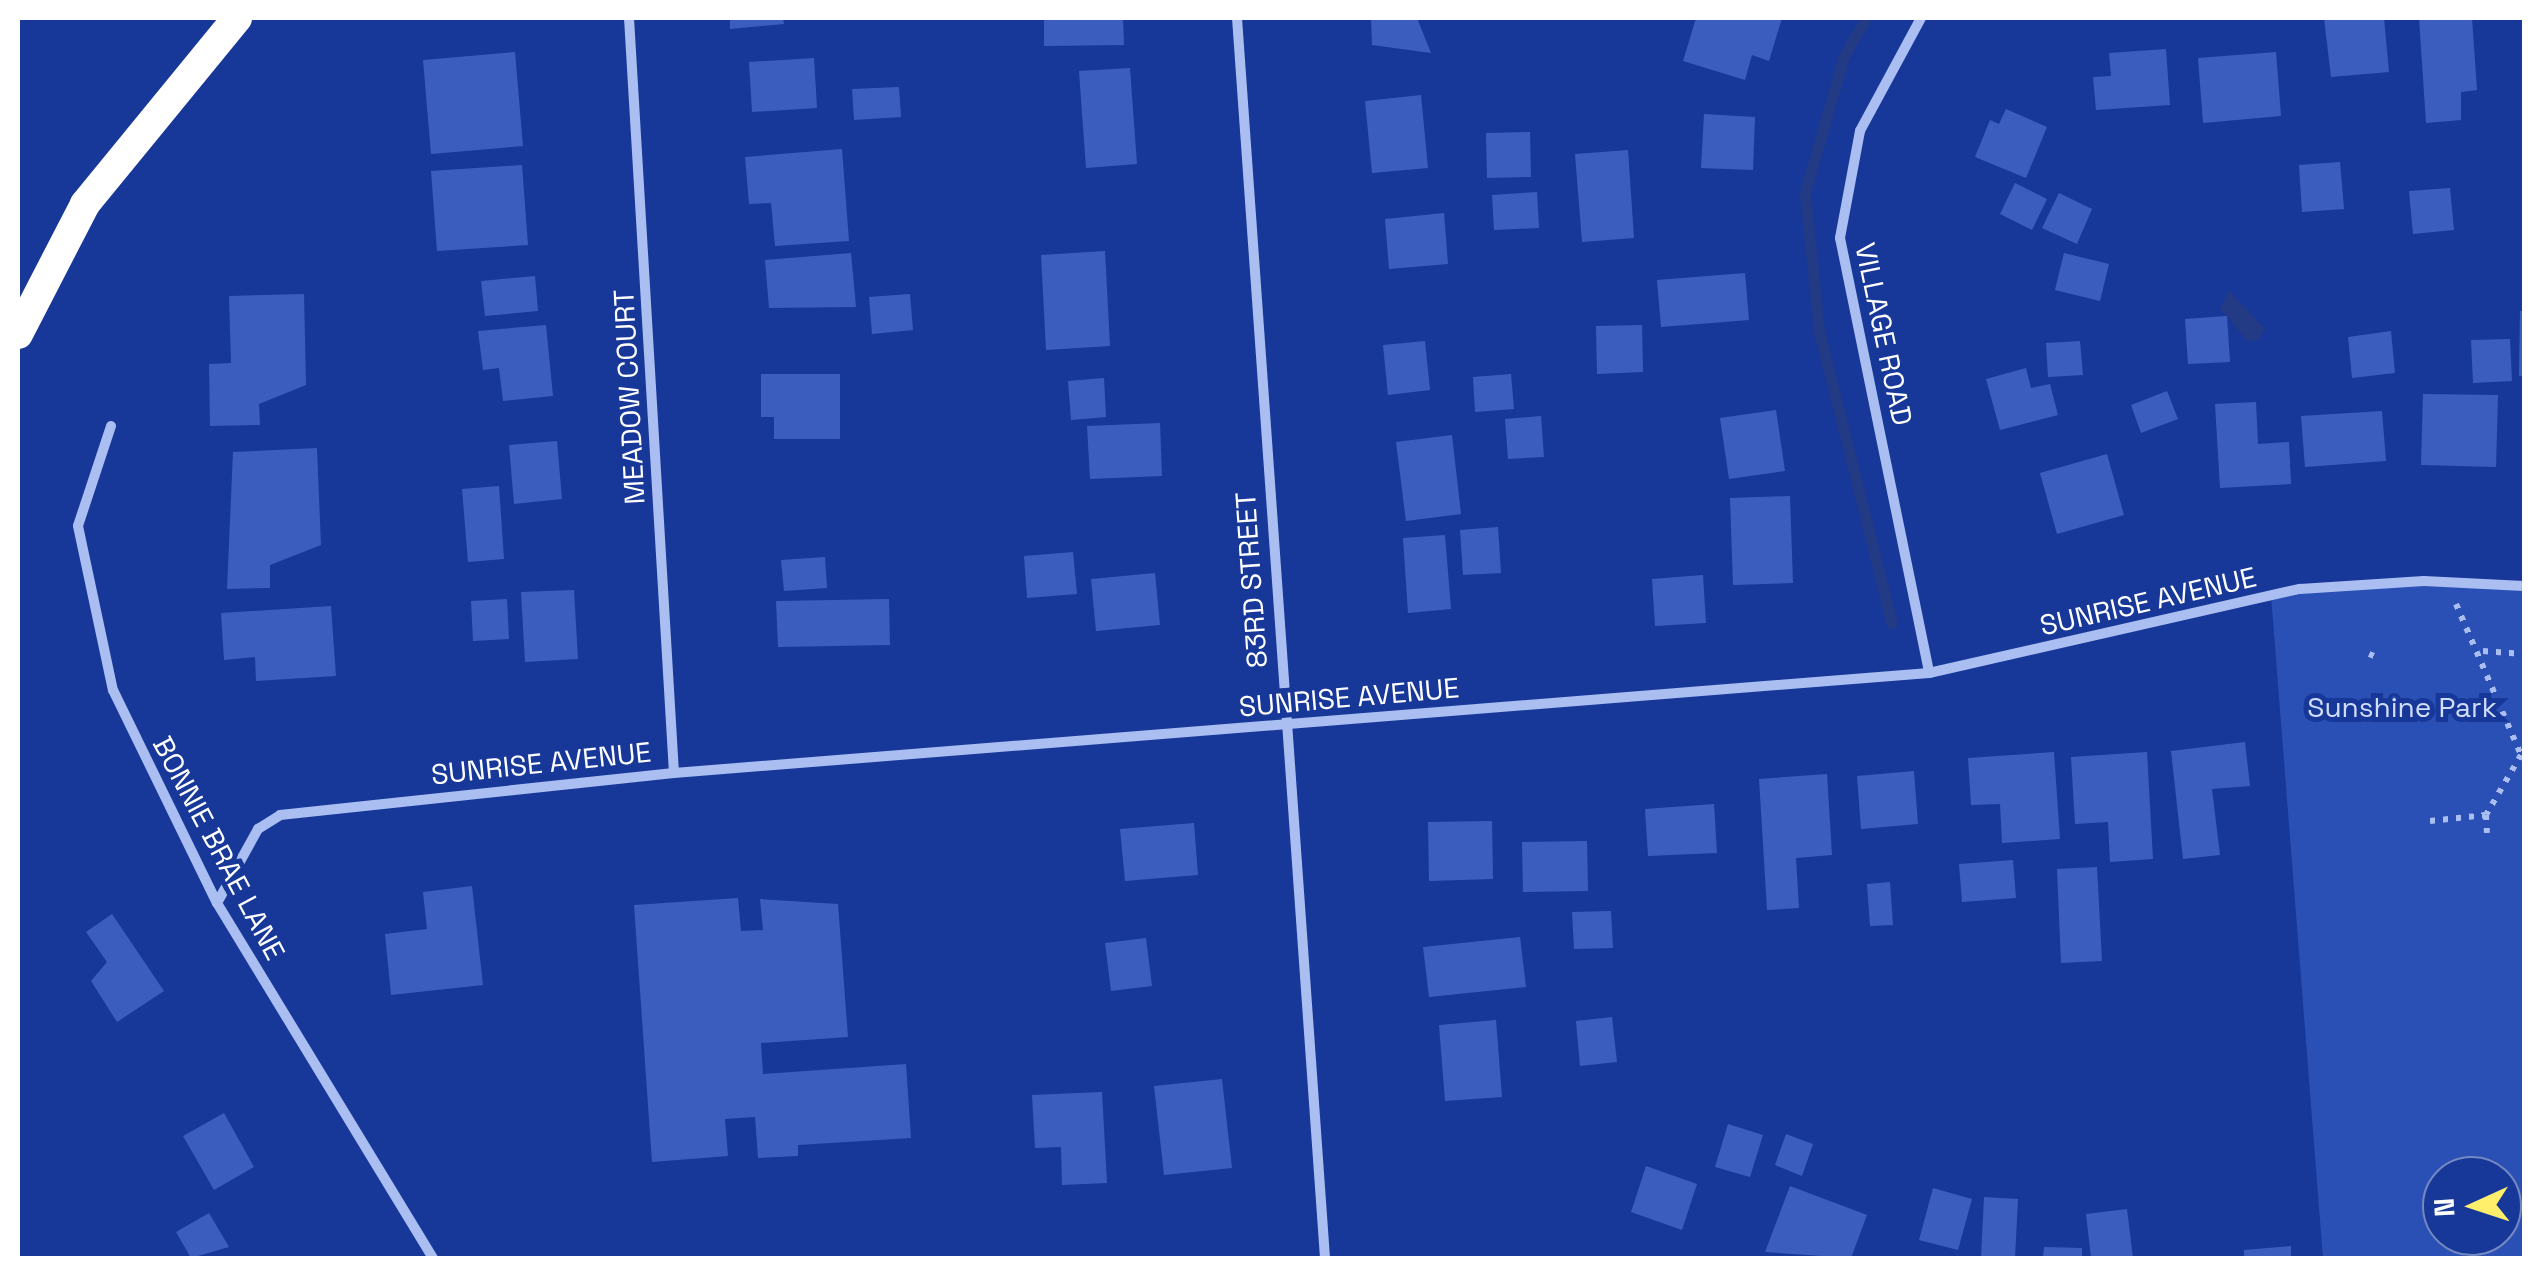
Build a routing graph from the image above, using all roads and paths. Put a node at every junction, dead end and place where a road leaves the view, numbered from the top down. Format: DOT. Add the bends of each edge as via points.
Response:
graph roads {
  1 [pos="237,18"];
  2 [pos="629,18"];
  3 [pos="1237,18"];
  4 [pos="1921,18"];
  5 [pos="18,334"];
  6 [pos="111,426"];
  7 [pos="2444,581"];
  8 [pos="2524,586"];
  9 [pos="2483,651"];
  10 [pos="2524,654"];
  11 [pos="1929,673"];
  12 [pos="1283,725"];
  13 [pos="674,773"];
  14 [pos="2486,815"];
  15 [pos="2430,820"];
  16 [pos="2486,832"];
  17 [pos="217,903"];
  18 [pos="432,1258"];
  19 [pos="1326,1258"];
  1 -- 5 [label="highway" via="86,204"];
  2 -- 13 [label="street, MEADOW COURT"];
  3 -- 12 [label="street, 83RD STREET"];
  4 -- 11 [label="street, VILLAGE ROAD" via="1860,131 1840,238"];
  6 -- 17 [label="street, BONNIE BRAE LANE" via="78,526 86,586 113,690"];
  7 -- 8 [label="street, SUNRISE AVENUE"];
  7 -- 9 [label="path"];
  7 -- 11 [label="street, SUNRISE AVENUE" via="2300,590"];
  9 -- 10 [label="path"];
  9 -- 14 [label="path" via="2484,683 2521,755"];
  11 -- 12 [label="street, SUNRISE AVENUE"];
  12 -- 13 [label="street, SUNRISE AVENUE"];
  12 -- 19 [label="street, 83RD STREET"];
  13 -- 17 [label="street, SUNRISE AVENUE" via="280,815 258,829"];
  14 -- 15 [label="path"];
  14 -- 16 [label="path"];
  17 -- 18 [label="street, BONNIE BRAE LANE"];
}
